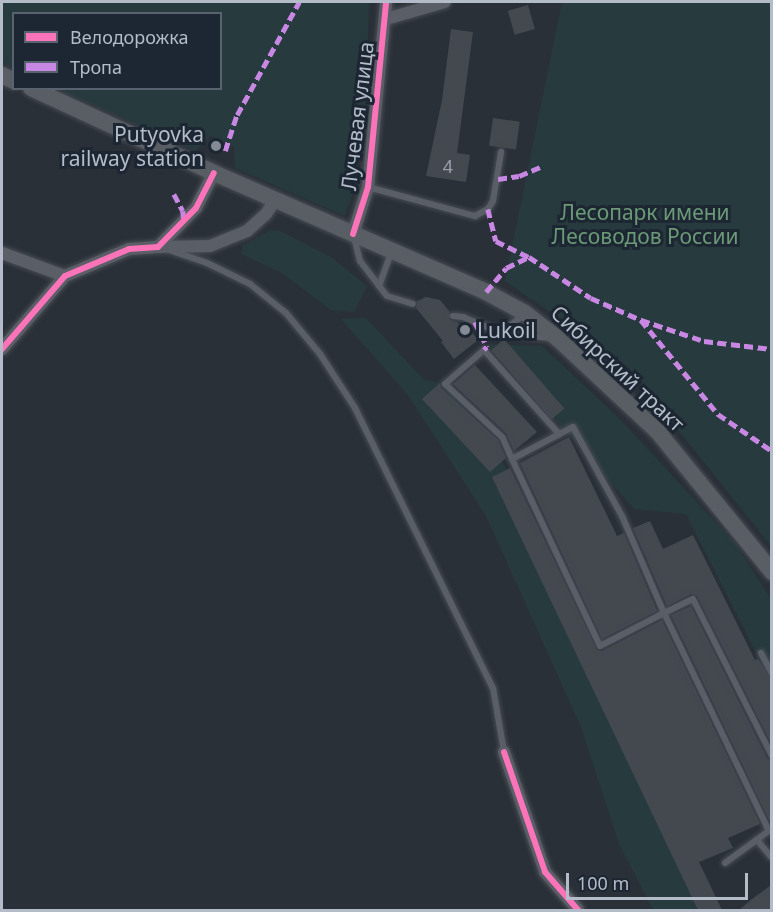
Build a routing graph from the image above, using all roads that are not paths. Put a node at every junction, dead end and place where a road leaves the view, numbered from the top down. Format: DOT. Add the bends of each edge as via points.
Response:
graph roads {
  1 [pos="386,2"];
  2 [pos="444,2"];
  3 [pos="386,19"];
  4 [pos="35,90"];
  5 [pos="501,153"];
  6 [pos="214,173"];
  7 [pos="368,187"];
  8 [pos="275,200"];
  9 [pos="353,234"];
  10 [pos="158,247"];
  11 [pos="392,251"];
  12 [pos="2,253"];
  13 [pos="65,276"];
  14 [pos="379,286"];
  15 [pos="413,304"];
  16 [pos="525,313"];
  17 [pos="453,316"];
  18 [pos="501,333"];
  19 [pos="557,338"];
  20 [pos="2,349"];
  21 [pos="559,434"];
  22 [pos="512,459"];
  23 [pos="771,572"];
  24 [pos="664,613"];
  25 [pos="760,653"];
  26 [pos="771,674"];
  27 [pos="504,752"];
  28 [pos="771,756"];
  29 [pos="770,830"];
  30 [pos="757,840"];
  31 [pos="771,858"];
  32 [pos="725,863"];
  33 [pos="578,910"];
  1 -- 3 [label="street, Лучевая улица"];
  2 -- 3 [label="street"];
  3 -- 7 [label="street, Лучевая улица"];
  4 -- 6 [label="main road, Сибирский тракт"];
  5 -- 7 [label="lane" via="493,201 475,216"];
  6 -- 8 [label="main road, Сибирский тракт"];
  6 -- 10 [label="street" via="196,208"];
  7 -- 9 [label="street, Лучевая улица"];
  8 -- 9 [label="main road, Сибирский тракт"];
  8 -- 10 [label="street" via="247,231 210,246"];
  9 -- 11 [label="main road, Сибирский тракт"];
  9 -- 14 [label="lane" via="360,261"];
  10 -- 13 [label="street" via="129,249"];
  10 -- 27 [label="lane" via="207,263 250,284 286,313 320,354 370,437 494,688"];
  11 -- 14 [label="lane"];
  11 -- 16 [label="main road, Сибирский тракт"];
  12 -- 13 [label="street"];
  13 -- 20 [label="street"];
  14 -- 15 [label="lane" via="387,296"];
  16 -- 18 [label="lane"];
  16 -- 19 [label="main road, Сибирский тракт"];
  17 -- 18 [label="lane"];
  18 -- 19 [label="lane"];
  19 -- 23 [label="main road, Сибирский тракт" via="658,432"];
  21 -- 22 [label="lane"];
  21 -- 22 [label="lane" via="484,350 445,384 502,437"];
  21 -- 24 [label="lane" via="573,426 622,516"];
  22 -- 24 [label="lane" via="600,646"];
  24 -- 28 [label="lane" via="693,598"];
  24 -- 29 [label="lane"];
  25 -- 26 [label="lane"];
  27 -- 33 [label="street" via="545,872"];
  29 -- 30 [label="lane"];
  30 -- 31 [label="lane"];
  30 -- 32 [label="lane"];
}
